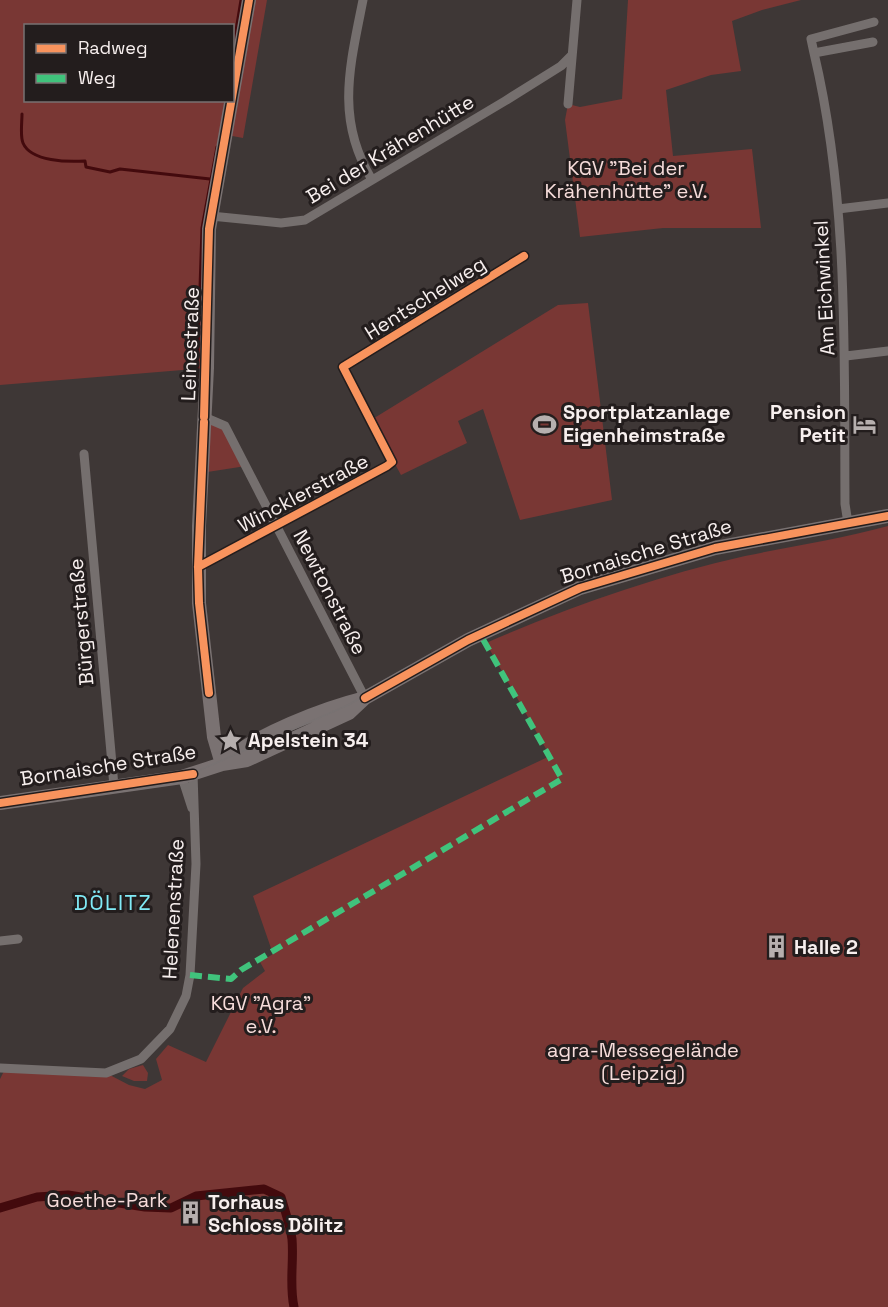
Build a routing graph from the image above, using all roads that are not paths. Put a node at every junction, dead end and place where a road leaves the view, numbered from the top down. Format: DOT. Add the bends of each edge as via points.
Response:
graph roads {
  1 [pos="249,0"];
  2 [pos="363,0"];
  3 [pos="577,0"];
  4 [pos="874,22"];
  5 [pos="873,42"];
  6 [pos="814,53"];
  7 [pos="571,56"];
  8 [pos="234,85"];
  9 [pos="231,102"];
  10 [pos="568,104"];
  11 [pos="372,180"];
  12 [pos="888,203"];
  13 [pos="838,209"];
  14 [pos="211,216"];
  15 [pos="524,256"];
  16 [pos="888,351"];
  17 [pos="846,356"];
  18 [pos="343,368"];
  19 [pos="204,417"];
  20 [pos="84,454"];
  21 [pos="888,516"];
  22 [pos="848,524"];
  23 [pos="276,525"];
  24 [pos="198,567"];
  25 [pos="365,698"];
  26 [pos="222,764"];
  27 [pos="188,776"];
  28 [pos="114,786"];
  29 [pos="0,803"];
  30 [pos="18,939"];
  31 [pos="0,941"];
  32 [pos="2,1069"];
  33 [pos="0,1079"];
  1 -- 8 [label="main road, Leinestraße"];
  2 -- 11 [label="street" via="347,111 356,150"];
  3 -- 7 [label="street"];
  4 -- 6 [label="street" via="811,39"];
  5 -- 6 [label="street"];
  6 -- 13 [label="street, Am Eichwinkel"];
  7 -- 10 [label="street"];
  7 -- 11 [label="street, Bei der Krähenhütte" via="561,66"];
  9 -- 14 [label="main road, Leinestraße"];
  11 -- 14 [label="street, Bei der Krähenhütte" via="296,222"];
  12 -- 13 [label="street"];
  13 -- 17 [label="street, Am Eichwinkel"];
  14 -- 19 [label="main road, Leinestraße"];
  15 -- 18 [label="street, Hentschelweg"];
  16 -- 17 [label="street"];
  17 -- 22 [label="street, Am Eichwinkel"];
  18 -- 23 [label="street, Wincklerstraße" via="392,462"];
  19 -- 23 [label="street, Newtonstraße" via="225,426"];
  19 -- 24 [label="main road, Leinestraße"];
  20 -- 28 [label="street, Bürgerstraße"];
  21 -- 22 [label="main road, Bornaische Straße"];
  22 -- 25 [label="main road, Bornaische Straße" via="711,549 580,588 468,640"];
  23 -- 24 [label="street, Wincklerstraße"];
  23 -- 25 [label="street, Newtonstraße"];
  24 -- 26 [label="main road, Leinestraße" via="214,737"];
  25 -- 26 [label="main road, Bornaische Straße" via="349,713 321,726 247,760"];
  26 -- 27 [label="main road, Bornaische Straße"];
  27 -- 28 [label="main road, Bornaische Straße"];
  27 -- 32 [label="street, Helenenstraße" via="196,815 190,975 186,996 170,1029 150,1052 123,1068 106,1072"];
  28 -- 29 [label="main road, Bornaische Straße"];
  30 -- 31 [label="street"];
  32 -- 33 [label="street"];
}
